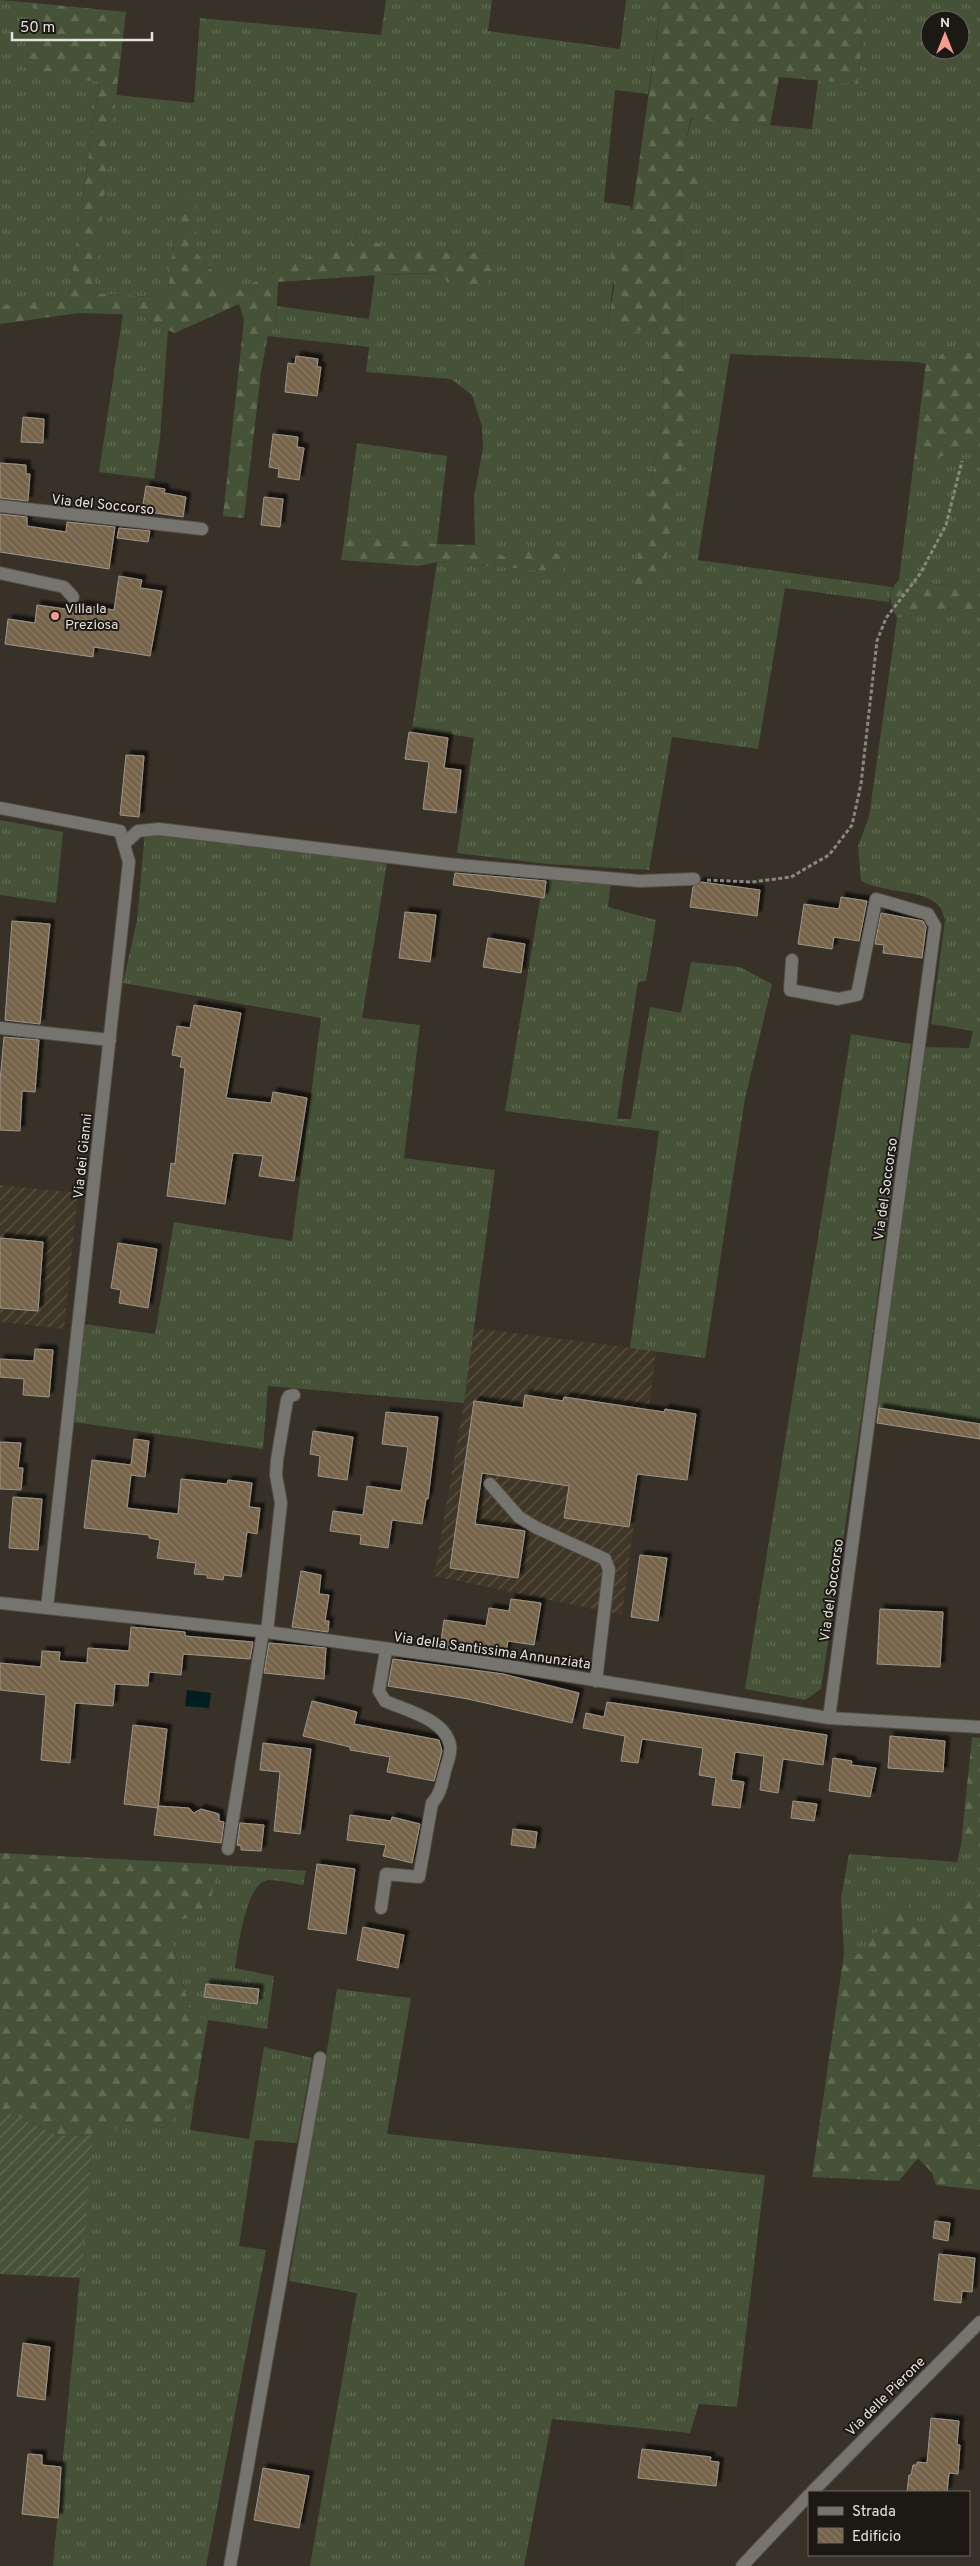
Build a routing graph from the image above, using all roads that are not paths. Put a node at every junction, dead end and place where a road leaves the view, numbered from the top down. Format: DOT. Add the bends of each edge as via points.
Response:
graph roads {
  1 [pos="0,506"];
  2 [pos="202,529"];
  3 [pos="1,577"];
  4 [pos="74,597"];
  5 [pos="0,808"];
  6 [pos="124,844"];
  7 [pos="694,879"];
  8 [pos="792,960"];
  9 [pos="0,1028"];
  10 [pos="110,1040"];
  11 [pos="294,1396"];
  12 [pos="490,1484"];
  13 [pos="0,1603"];
  14 [pos="47,1608"];
  15 [pos="265,1631"];
  16 [pos="386,1650"];
  17 [pos="596,1681"];
  18 [pos="830,1718"];
  19 [pos="980,1727"];
  20 [pos="228,1849"];
  21 [pos="381,1908"];
  22 [pos="320,2058"];
  23 [pos="980,2322"];
  24 [pos="813,2491"];
  25 [pos="808,2496"];
  26 [pos="741,2565"];
  27 [pos="230,2566"];
  1 -- 2 [label="street, Via del Soccorso"];
  3 -- 4 [label="street" via="64,587"];
  5 -- 6 [label="street" via="120,831"];
  6 -- 7 [label="street" via="138,832 159,829 456,864 640,881"];
  6 -- 10 [label="street, Via dei Gianni" via="129,862"];
  8 -- 18 [label="street, Via del Soccorso" via="790,990 838,999 857,995 876,899 928,914 935,926"];
  9 -- 10 [label="street"];
  10 -- 14 [label="street, Via dei Gianni"];
  11 -- 15 [label="street" via="287,1400 277,1460 281,1503"];
  12 -- 17 [label="street" via="519,1517 605,1559 609,1570"];
  13 -- 14 [label="street, Via della Santissima Annunziata"];
  14 -- 15 [label="street, Via della Santissima Annunziata"];
  15 -- 16 [label="street, Via della Santissima Annunziata"];
  15 -- 20 [label="street"];
  16 -- 17 [label="street, Via della Santissima Annunziata"];
  16 -- 21 [label="street" via="379,1691 381,1697 441,1728 450,1744 450,1753 438,1797 432,1803 419,1877 386,1874"];
  17 -- 18 [label="street, Via della Santissima Annunziata"];
  18 -- 19 [label="street, Via della Santissima Annunziata"];
  22 -- 27 [label="street"];
  23 -- 24 [label="street, Via delle Pierone"];
  25 -- 26 [label="street"];
}
